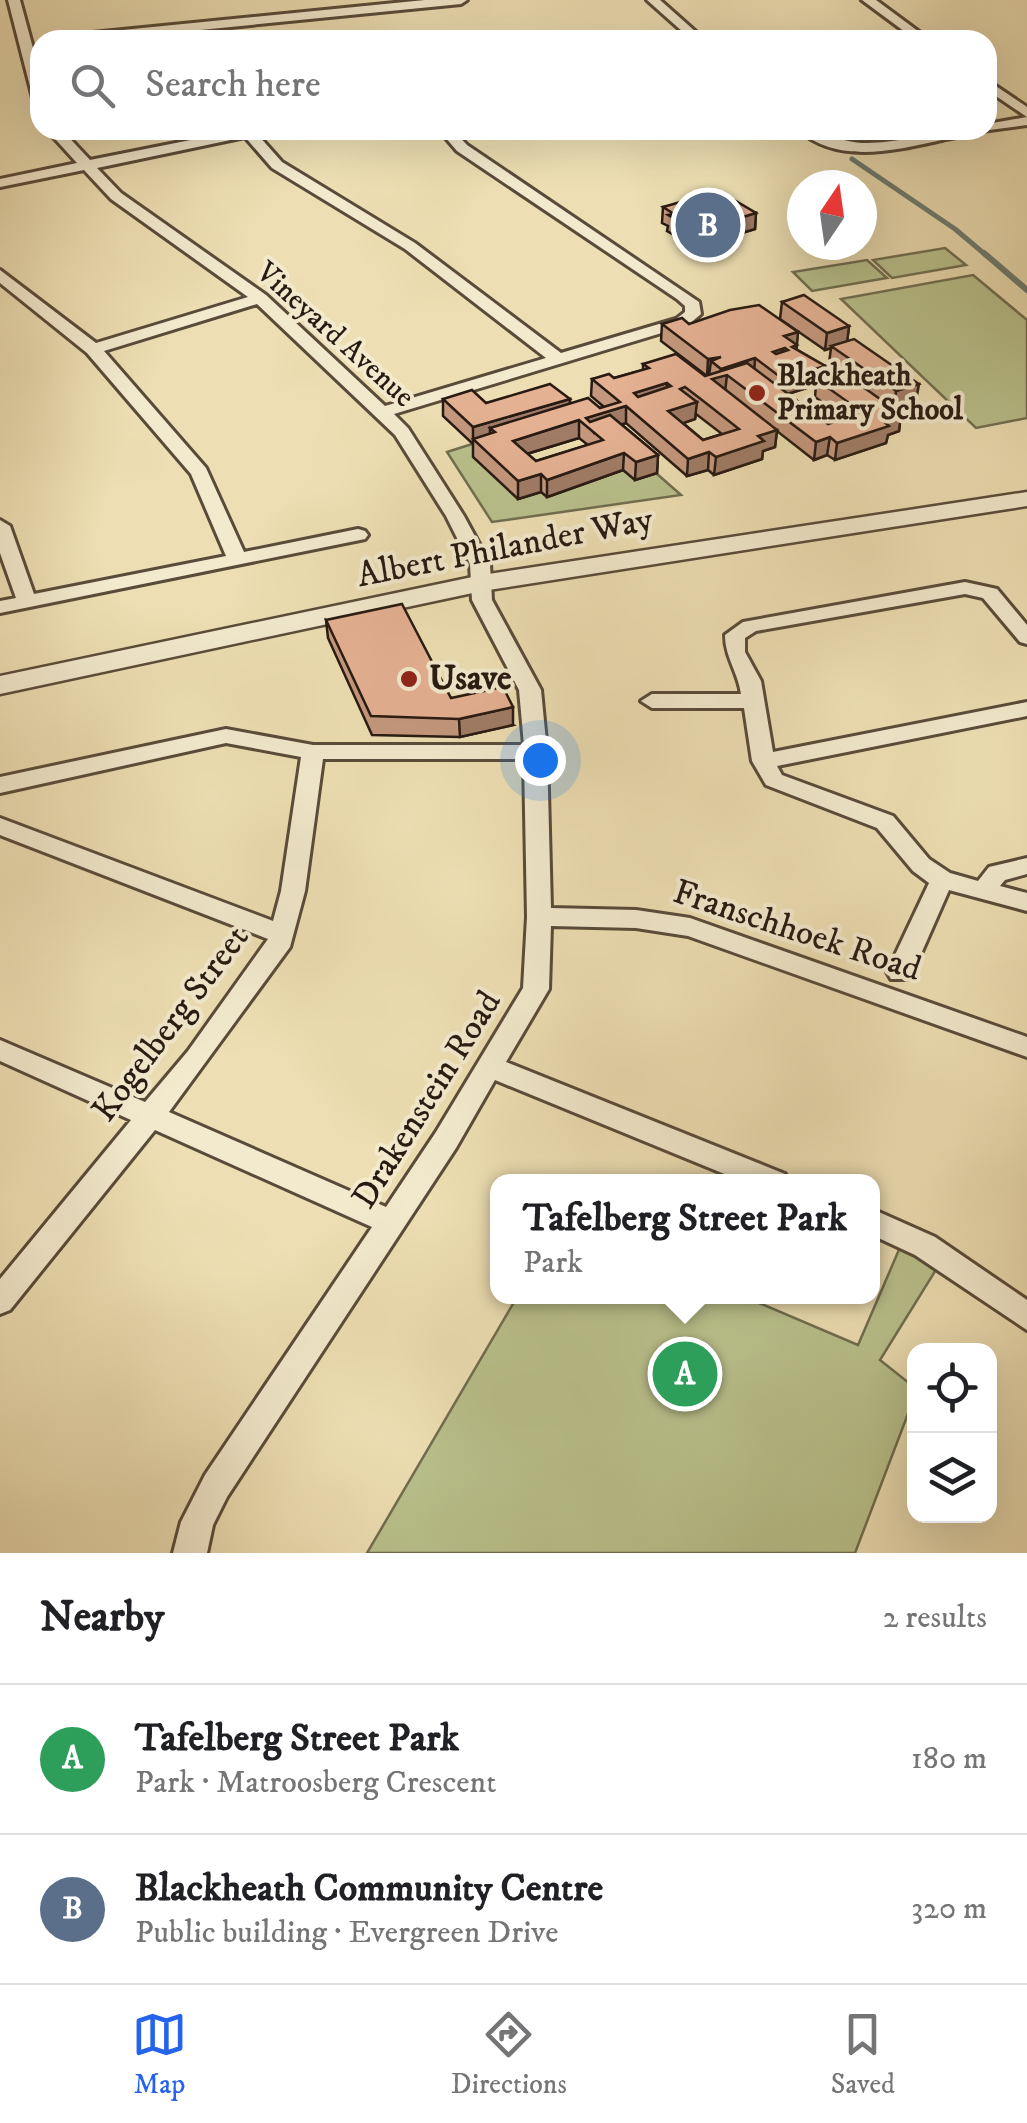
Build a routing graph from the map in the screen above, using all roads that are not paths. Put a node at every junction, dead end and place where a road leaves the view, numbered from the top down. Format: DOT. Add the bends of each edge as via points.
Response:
graph roads {
  1 [pos="14,0"];
  2 [pos="461,0"];
  3 [pos="653,0"];
  4 [pos="868,0"];
  5 [pos="206,30"];
  6 [pos="688,30"];
  7 [pos="910,30"];
  8 [pos="30,36"];
  9 [pos="997,91"];
  10 [pos="1027,112"];
  11 [pos="1027,121"];
  12 [pos="997,126"];
  13 [pos="62,140"];
  14 [pos="209,140"];
  15 [pos="258,140"];
  16 [pos="455,140"];
  17 [pos="819,140"];
  18 [pos="904,140"];
  19 [pos="83,165"];
  20 [pos="0,182"];
  21 [pos="0,274"];
  22 [pos="260,298"];
  23 [pos="93,349"];
  24 [pos="558,359"];
  25 [pos="383,412"];
  26 [pos="1027,499"];
  27 [pos="0,526"];
  28 [pos="358,535"];
  29 [pos="237,558"];
  30 [pos="482,584"];
  31 [pos="27,601"];
  32 [pos="0,607"];
  33 [pos="1027,638"];
  34 [pos="0,685"];
  35 [pos="652,701"];
  36 [pos="754,701"];
  37 [pos="1027,709"];
  38 [pos="313,752"];
  39 [pos="536,752"];
  40 [pos="762,761"];
  41 [pos="0,785"];
  42 [pos="0,826"];
  43 [pos="1027,866"];
  44 [pos="942,880"];
  45 [pos="982,892"];
  46 [pos="1027,902"];
  47 [pos="539,918"];
  48 [pos="280,934"];
  49 [pos="900,972"];
  50 [pos="1027,1047"];
  51 [pos="0,1050"];
  52 [pos="492,1068"];
  53 [pos="146,1116"];
  54 [pos="754,1174"];
  55 [pos="391,1222"];
  56 [pos="880,1225"];
  57 [pos="0,1301"];
  58 [pos="1027,1317"];
  59 [pos="190,1553"];
  1 -- 8 [label="street"];
  2 -- 5 [label="street"];
  3 -- 6 [label="street"];
  4 -- 7 [label="street"];
  9 -- 10 [label="street"];
  11 -- 12 [label="street"];
  13 -- 19 [label="street, Vineyard Avenue"];
  14 -- 19 [label="street"];
  15 -- 24 [label="street" via="266,156 410,246"];
  16 -- 24 [label="street" via="693,306 682,322"];
  17 -- 18 [label="street" via="849,148"];
  19 -- 20 [label="street"];
  19 -- 22 [label="street, Vineyard Avenue" via="137,212"];
  21 -- 23 [label="street"];
  22 -- 23 [label="street"];
  22 -- 25 [label="street, Vineyard Avenue"];
  23 -- 29 [label="street" via="200,472"];
  24 -- 25 [label="street"];
  25 -- 30 [label="street, Vineyard Avenue" via="455,516 480,564"];
  26 -- 30 [label="street, Albert Philander Way"];
  27 -- 31 [label="street"];
  28 -- 29 [label="street"];
  29 -- 31 [label="street"];
  30 -- 34 [label="street, Albert Philander Way"];
  30 -- 39 [label="street, Drakenstein Road" via="482,600 530,690"];
  31 -- 32 [label="street"];
  33 -- 36 [label="street" via="990,594 971,588 750,626 734,635 733,644"];
  35 -- 36 [label="street"];
  36 -- 40 [label="street"];
  37 -- 40 [label="street"];
  38 -- 39 [label="street"];
  38 -- 41 [label="street" via="226,736"];
  38 -- 48 [label="street, Kogelberg Street" via="293,891"];
  39 -- 47 [label="street, Drakenstein Road"];
  40 -- 44 [label="street" via="780,784 885,822"];
  42 -- 48 [label="street"];
  43 -- 45 [label="street" via="997,873"];
  44 -- 45 [label="street"];
  44 -- 49 [label="street"];
  45 -- 46 [label="street"];
  47 -- 50 [label="street, Franschhoek Road" via="636,919 703,931"];
  47 -- 52 [label="street, Drakenstein Road" via="536,990"];
  48 -- 53 [label="street, Kogelberg Street" via="278,948"];
  51 -- 53 [label="street"];
  52 -- 54 [label="street"];
  52 -- 55 [label="street, Drakenstein Road"];
  53 -- 55 [label="street"];
  53 -- 57 [label="street, Kogelberg Street"];
  55 -- 59 [label="street, Drakenstein Road" via="204,1506"];
  56 -- 58 [label="street" via="925,1246"];
}
